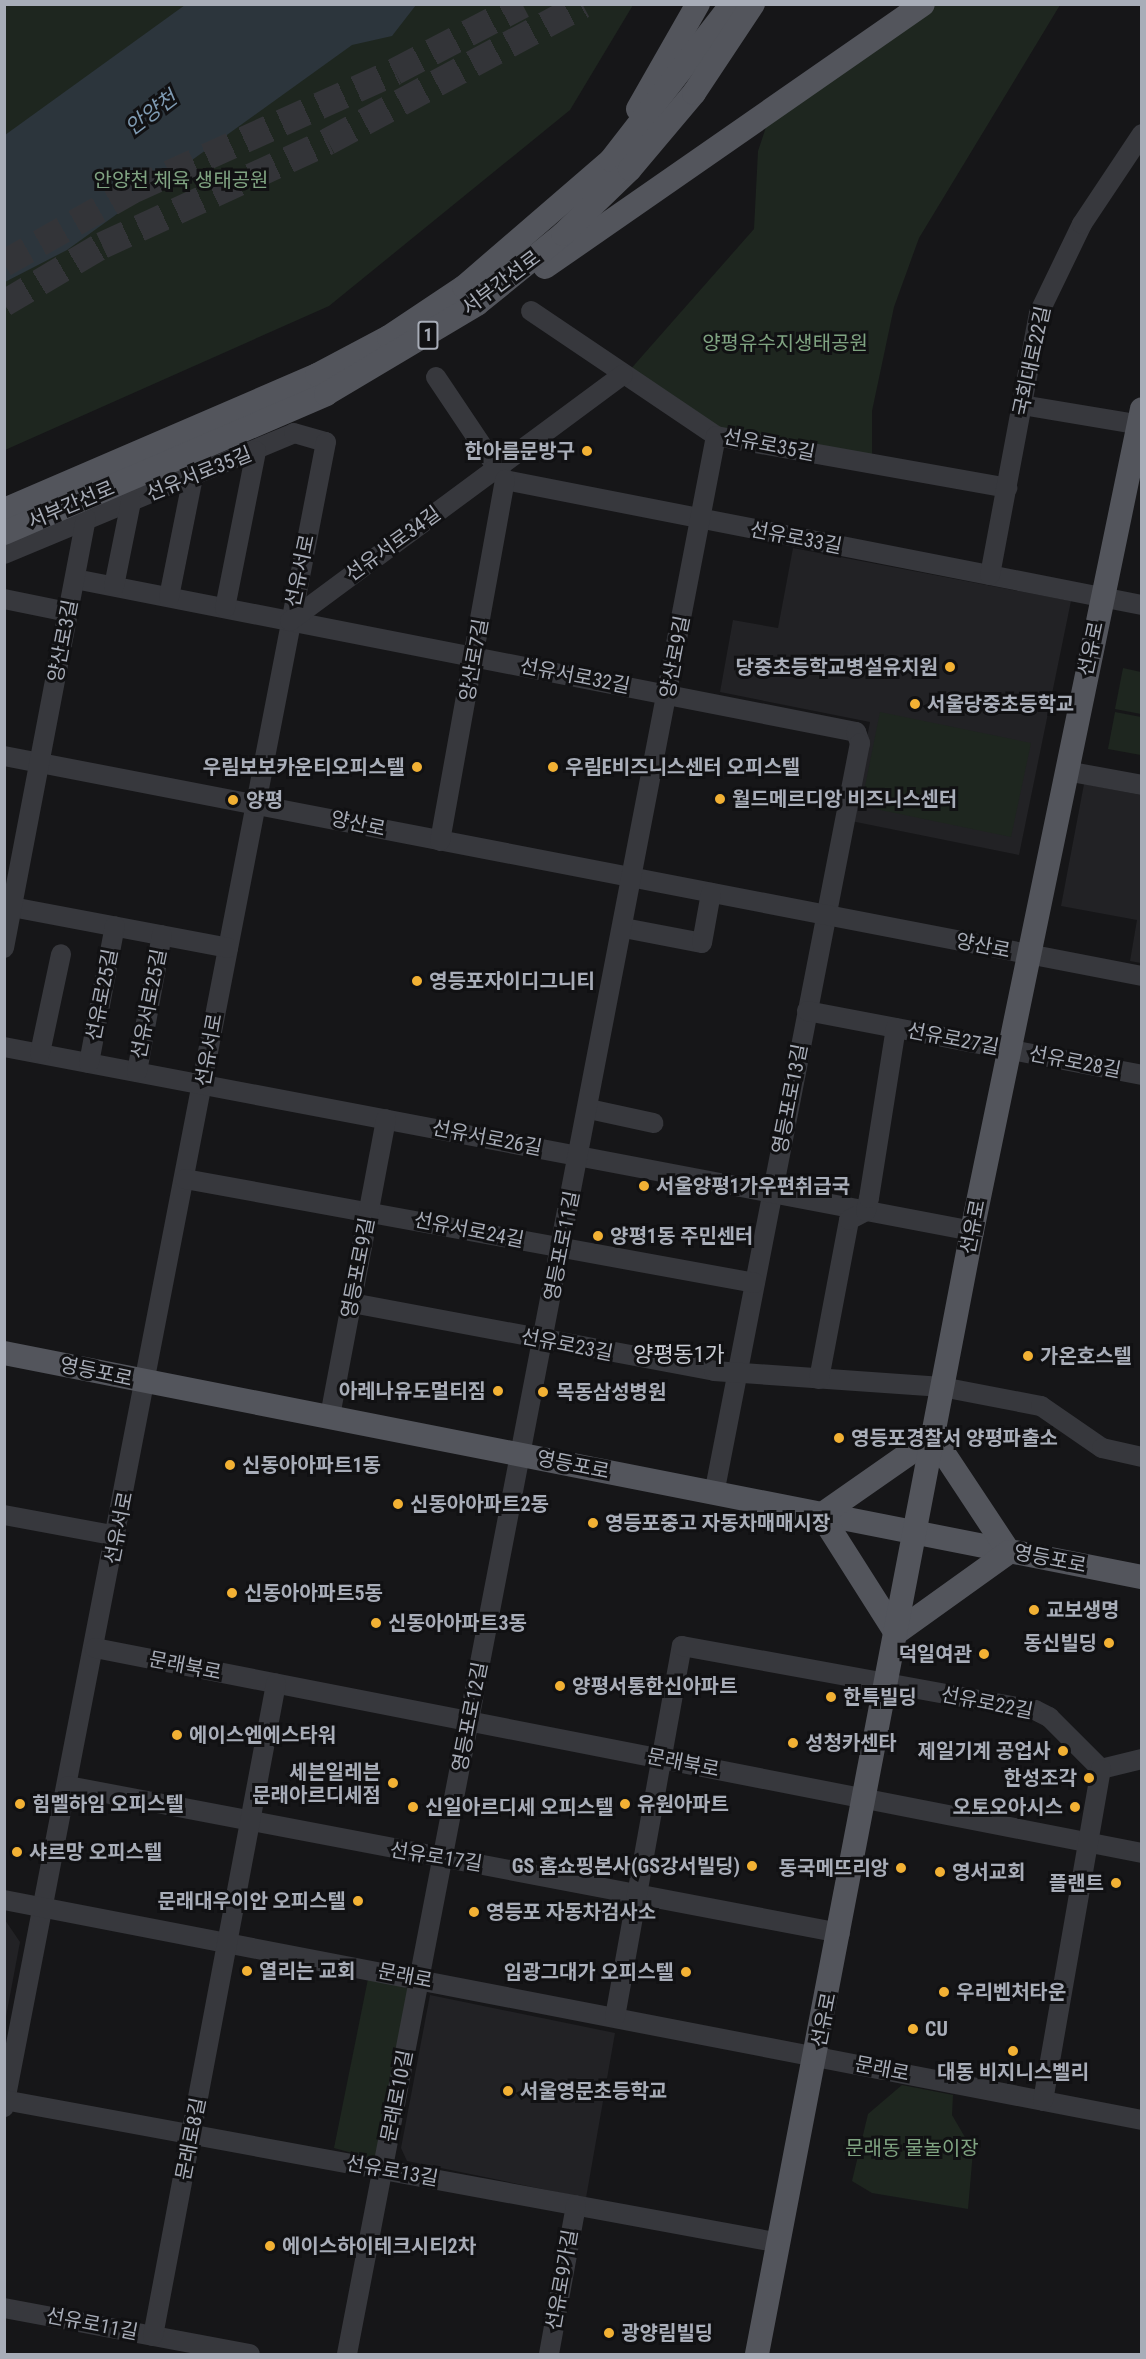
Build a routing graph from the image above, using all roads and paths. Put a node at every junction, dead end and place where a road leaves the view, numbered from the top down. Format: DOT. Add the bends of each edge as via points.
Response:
graph roads {
  1 [pos="698,4"];
  2 [pos="732,4"];
  3 [pos="753,4"];
  4 [pos="923,4"];
  5 [pos="1142,134"];
  6 [pos="564,205"];
  7 [pos="477,304"];
  8 [pos="531,311"];
  9 [pos="623,375"];
  10 [pos="435,377"];
  11 [pos="1022,405"];
  12 [pos="1140,419"];
  13 [pos="716,436"];
  14 [pos="327,442"];
  15 [pos="256,451"];
  16 [pos="501,474"];
  17 [pos="193,477"];
  18 [pos="1007,488"];
  19 [pos="131,502"];
  20 [pos="4,510"];
  21 [pos="86,519"];
  22 [pos="700,519"];
  23 [pos="4,533"];
  24 [pos="4,554"];
  25 [pos="990,575"];
  26 [pos="75,579"];
  27 [pos="114,586"];
  28 [pos="169,597"];
  29 [pos="1101,598"];
  30 [pos="4,600"];
  31 [pos="1142,605"];
  32 [pos="225,608"];
  33 [pos="68,612"];
  34 [pos="290,621"];
  35 [pos="476,656"];
  36 [pos="668,694"];
  37 [pos="4,756"];
  38 [pos="39,763"];
  39 [pos="1066,771"];
  40 [pos="1142,785"];
  41 [pos="255,802"];
  42 [pos="440,841"];
  43 [pos="633,878"];
  44 [pos="711,893"];
  45 [pos="12,907"];
  46 [pos="825,916"];
  47 [pos="115,926"];
  48 [pos="6,927"];
  49 [pos="624,928"];
  50 [pos="162,935"];
  51 [pos="4,948"];
  52 [pos="228,948"];
  53 [pos="61,954"];
  54 [pos="1029,955"];
  55 [pos="1142,976"];
  56 [pos="807,1011"];
  57 [pos="896,1028"];
  58 [pos="4,1047"];
  59 [pos="1009,1050"];
  60 [pos="40,1053"];
  61 [pos="89,1063"];
  62 [pos="137,1072"];
  63 [pos="1142,1075"];
  64 [pos="202,1085"];
  65 [pos="588,1109"];
  66 [pos="386,1119"];
  67 [pos="653,1123"];
  68 [pos="579,1156"];
  69 [pos="185,1179"];
  70 [pos="772,1193"];
  71 [pos="866,1211"];
  72 [pos="368,1214"];
  73 [pos="972,1231"];
  74 [pos="562,1247"];
  75 [pos="755,1283"];
  76 [pos="351,1303"];
  77 [pos="543,1341"];
  78 [pos="4,1353"];
  79 [pos="737,1373"];
  80 [pos="819,1379"];
  81 [pos="147,1382"];
  82 [pos="942,1388"];
  83 [pos="330,1416"];
  84 [pos="933,1437"];
  85 [pos="521,1455"];
  86 [pos="1142,1457"];
  87 [pos="714,1494"];
  88 [pos="4,1515"];
  89 [pos="821,1515"];
  90 [pos="915,1534"];
  91 [pos="117,1536"];
  92 [pos="1009,1552"];
  93 [pos="1142,1577"];
  94 [pos="896,1633"];
  95 [pos="95,1648"];
  96 [pos="276,1684"];
  97 [pos="887,1684"];
  98 [pos="469,1723"];
  99 [pos="661,1759"];
  100 [pos="1142,1759"];
  101 [pos="1101,1769"];
  102 [pos="68,1786"];
  103 [pos="866,1797"];
  104 [pos="252,1824"];
  105 [pos="1091,1842"];
  106 [pos="1142,1853"];
  107 [pos="443,1860"];
  108 [pos="637,1896"];
  109 [pos="4,1900"];
  110 [pos="44,1907"];
  111 [pos="840,1933"];
  112 [pos="230,1942"];
  113 [pos="420,1979"];
  114 [pos="615,2017"];
  115 [pos="817,2057"];
  116 [pos="1042,2100"];
  117 [pos="5,2102"];
  118 [pos="1142,2120"];
  119 [pos="191,2134"];
  120 [pos="383,2169"];
  121 [pos="576,2205"];
  122 [pos="780,2243"];
  123 [pos="4,2308"];
  124 [pos="153,2336"];
  125 [pos="250,2355"];
  126 [pos="347,2355"];
  127 [pos="549,2355"];
  128 [pos="757,2355"];
  1 -- 6 [label="main road" via="633,117"];
  2 -- 6 [label="main road, 서부간선로 / 1" via="618,152"];
  3 -- 7 [label="main road, 서부간선로 / 1" via="694,93 630,169 564,234"];
  4 -- 7 [label="main road" via="657,192 544,268"];
  5 -- 11 [label="street, 국회대로22길" via="1082,224 1039,313"];
  6 -- 20 [label="main road, 서부간선로 / 1" via="464,287 389,337 191,432"];
  7 -- 23 [label="main road, 서부간선로 / 1" via="326,394"];
  8 -- 9 [label="street, 선유로35길"];
  9 -- 13 [label="street, 선유로35길"];
  9 -- 16 [label="street, 선유서로34길"];
  10 -- 16 [label="street"];
  11 -- 12 [label="street, 선유로"];
  11 -- 18 [label="street, 국회대로22길"];
  12 -- 29 [label="main road, 선유로"];
  13 -- 18 [label="street, 선유로35길"];
  13 -- 22 [label="street, 양산로9길"];
  14 -- 15 [label="street, 선유서로35길" via="294,433"];
  14 -- 34 [label="street, 선유서로"];
  15 -- 17 [label="street, 선유서로35길"];
  15 -- 32 [label="street"];
  16 -- 22 [label="street, 선유로33길"];
  16 -- 34 [label="street, 선유서로34길"];
  16 -- 35 [label="street, 양산로7길"];
  17 -- 19 [label="street, 선유서로35길"];
  17 -- 28 [label="street"];
  18 -- 25 [label="street, 국회대로22길"];
  19 -- 21 [label="street, 선유서로35길"];
  19 -- 27 [label="street"];
  21 -- 24 [label="street, 선유서로35길"];
  21 -- 26 [label="street, 양산로3길"];
  22 -- 25 [label="street, 선유로33길"];
  22 -- 36 [label="street, 양산로9길"];
  25 -- 29 [label="street, 선유로33길"];
  26 -- 27 [label="street, 선유서로32길"];
  26 -- 33 [label="street, 양산로3길"];
  27 -- 28 [label="street, 선유서로32길"];
  28 -- 32 [label="street, 선유서로32길"];
  29 -- 31 [label="street, 선유로"];
  29 -- 39 [label="main road, 선유로"];
  30 -- 33 [label="street"];
  32 -- 34 [label="street, 선유서로32길"];
  33 -- 38 [label="street, 양산로3길"];
  34 -- 35 [label="street, 선유서로32길"];
  34 -- 41 [label="street, 선유서로"];
  35 -- 36 [label="street, 선유서로32길"];
  35 -- 42 [label="street, 양산로7길"];
  36 -- 43 [label="street, 양산로9길"];
  36 -- 46 [label="street, 선유서로32길" via="859,736"];
  37 -- 38 [label="street, 양산로"];
  38 -- 41 [label="street, 양산로"];
  38 -- 45 [label="street, 양산로3길"];
  39 -- 40 [label="street"];
  39 -- 54 [label="main road, 선유로"];
  41 -- 42 [label="street, 양산로"];
  41 -- 52 [label="street, 선유서로"];
  42 -- 43 [label="street, 양산로"];
  43 -- 44 [label="street, 양산로"];
  43 -- 49 [label="street, 영등포로11길"];
  44 -- 46 [label="street, 양산로"];
  44 -- 49 [label="street" via="702,943"];
  45 -- 47 [label="street"];
  45 -- 48 [label="street, 양산로3길"];
  46 -- 54 [label="street, 양산로"];
  46 -- 56 [label="street, 영등포로13길"];
  47 -- 50 [label="street"];
  47 -- 61 [label="street, 선유로25길"];
  48 -- 51 [label="street, 양산로3길"];
  49 -- 65 [label="street, 영등포로11길"];
  50 -- 52 [label="street"];
  50 -- 62 [label="street, 선유서로25길"];
  52 -- 64 [label="street, 선유서로"];
  53 -- 60 [label="street"];
  54 -- 55 [label="street, 양산로"];
  54 -- 59 [label="main road, 선유로"];
  56 -- 57 [label="street, 선유로27길"];
  56 -- 70 [label="street, 영등포로13길"];
  57 -- 59 [label="street, 선유로27길"];
  57 -- 71 [label="street, 선유로27길"];
  58 -- 60 [label="street, 선유로25길"];
  59 -- 63 [label="street, 선유로28길"];
  59 -- 73 [label="main road, 선유로"];
  60 -- 61 [label="street, 선유로25길"];
  61 -- 62 [label="street, 선유로25길"];
  62 -- 64 [label="street, 선유로25길"];
  64 -- 66 [label="street, 선유서로26길"];
  64 -- 69 [label="street, 선유서로"];
  65 -- 67 [label="street"];
  65 -- 68 [label="street, 영등포로11길"];
  66 -- 68 [label="street, 선유서로26길"];
  66 -- 72 [label="street, 영등포로9길"];
  68 -- 70 [label="street, 선유서로26길"];
  68 -- 74 [label="street, 영등포로11길"];
  69 -- 72 [label="street, 선유서로24길"];
  69 -- 81 [label="street, 선유서로"];
  70 -- 71 [label="street"];
  70 -- 75 [label="street, 영등포로13길"];
  71 -- 73 [label="street"];
  71 -- 80 [label="street" via="849,1220"];
  72 -- 74 [label="street, 선유서로24길"];
  72 -- 76 [label="street, 영등포로9길"];
  73 -- 82 [label="main road, 선유로"];
  74 -- 75 [label="street, 선유서로24길"];
  74 -- 77 [label="street, 영등포로11길"];
  75 -- 79 [label="street, 영등포로13길"];
  76 -- 77 [label="street, 선유로23길"];
  76 -- 83 [label="street, 영등포로9길"];
  77 -- 79 [label="street, 선유로23길"];
  77 -- 85 [label="street, 영등포로11길"];
  78 -- 81 [label="main road, 영등포로"];
  79 -- 80 [label="street, 선유로23길"];
  79 -- 87 [label="street, 영등포로13길"];
  80 -- 82 [label="street, 선유로23길"];
  81 -- 83 [label="main road, 영등포로"];
  81 -- 91 [label="street, 선유서로"];
  82 -- 84 [label="main road, 선유로"];
  82 -- 86 [label="street, 선유로23길" via="1041,1406 1102,1448"];
  83 -- 85 [label="main road, 영등포로"];
  84 -- 89 [label="main road"];
  84 -- 90 [label="main road, 선유로"];
  84 -- 92 [label="main road"];
  85 -- 87 [label="main road, 영등포로"];
  85 -- 98 [label="street, 영등포로12길"];
  87 -- 89 [label="main road, 영등포로"];
  88 -- 91 [label="street"];
  89 -- 90 [label="main road, 영등포로"];
  89 -- 94 [label="main road"];
  90 -- 92 [label="main road, 영등포로"];
  90 -- 94 [label="main road, 선유로"];
  91 -- 95 [label="street, 선유서로"];
  92 -- 93 [label="main road, 영등포로"];
  92 -- 94 [label="main road"];
  94 -- 97 [label="main road, 선유로"];
  95 -- 96 [label="street, 문래북로"];
  95 -- 102 [label="street, 선유서로"];
  96 -- 98 [label="street, 문래북로"];
  96 -- 104 [label="street"];
  97 -- 99 [label="street" via="682,1646"];
  97 -- 101 [label="street, 선유로22길" via="1035,1710 1049,1717"];
  97 -- 103 [label="main road, 선유로"];
  98 -- 99 [label="street, 문래북로"];
  98 -- 107 [label="street, 영등포로12길"];
  99 -- 103 [label="street, 문래북로"];
  99 -- 108 [label="street"];
  100 -- 101 [label="street"];
  101 -- 105 [label="street"];
  102 -- 104 [label="street, 선유로17길"];
  102 -- 110 [label="street, 선유서로"];
  103 -- 105 [label="street, 문래북로"];
  103 -- 111 [label="main road, 선유로"];
  104 -- 107 [label="street, 선유로17길"];
  104 -- 112 [label="street"];
  105 -- 106 [label="street, 문래북로"];
  105 -- 116 [label="street"];
  107 -- 108 [label="street, 선유로17길"];
  107 -- 113 [label="street, 영등포로12길"];
  108 -- 111 [label="street, 선유로17길"];
  108 -- 114 [label="street"];
  109 -- 110 [label="street, 문래로"];
  110 -- 112 [label="street, 문래로"];
  110 -- 117 [label="street, 선유서로"];
  111 -- 115 [label="main road, 선유로"];
  112 -- 113 [label="street, 문래로"];
  112 -- 119 [label="street, 문래로8길"];
  113 -- 114 [label="street, 문래로"];
  113 -- 120 [label="street, 문래로10길"];
  114 -- 115 [label="street, 문래로"];
  115 -- 116 [label="street, 문래로"];
  115 -- 122 [label="main road, 선유로"];
  116 -- 118 [label="street, 문래로"];
  117 -- 119 [label="street, 선유로13길"];
  119 -- 120 [label="street, 선유로13길"];
  119 -- 124 [label="street, 문래로8길"];
  120 -- 121 [label="street, 선유로13길"];
  120 -- 126 [label="street, 문래로10길"];
  121 -- 122 [label="street, 선유로13길"];
  121 -- 127 [label="street, 선유로9가길"];
  122 -- 128 [label="main road, 선유로"];
  123 -- 124 [label="street, 선유로11길"];
  124 -- 125 [label="street, 선유로11길"];
}
